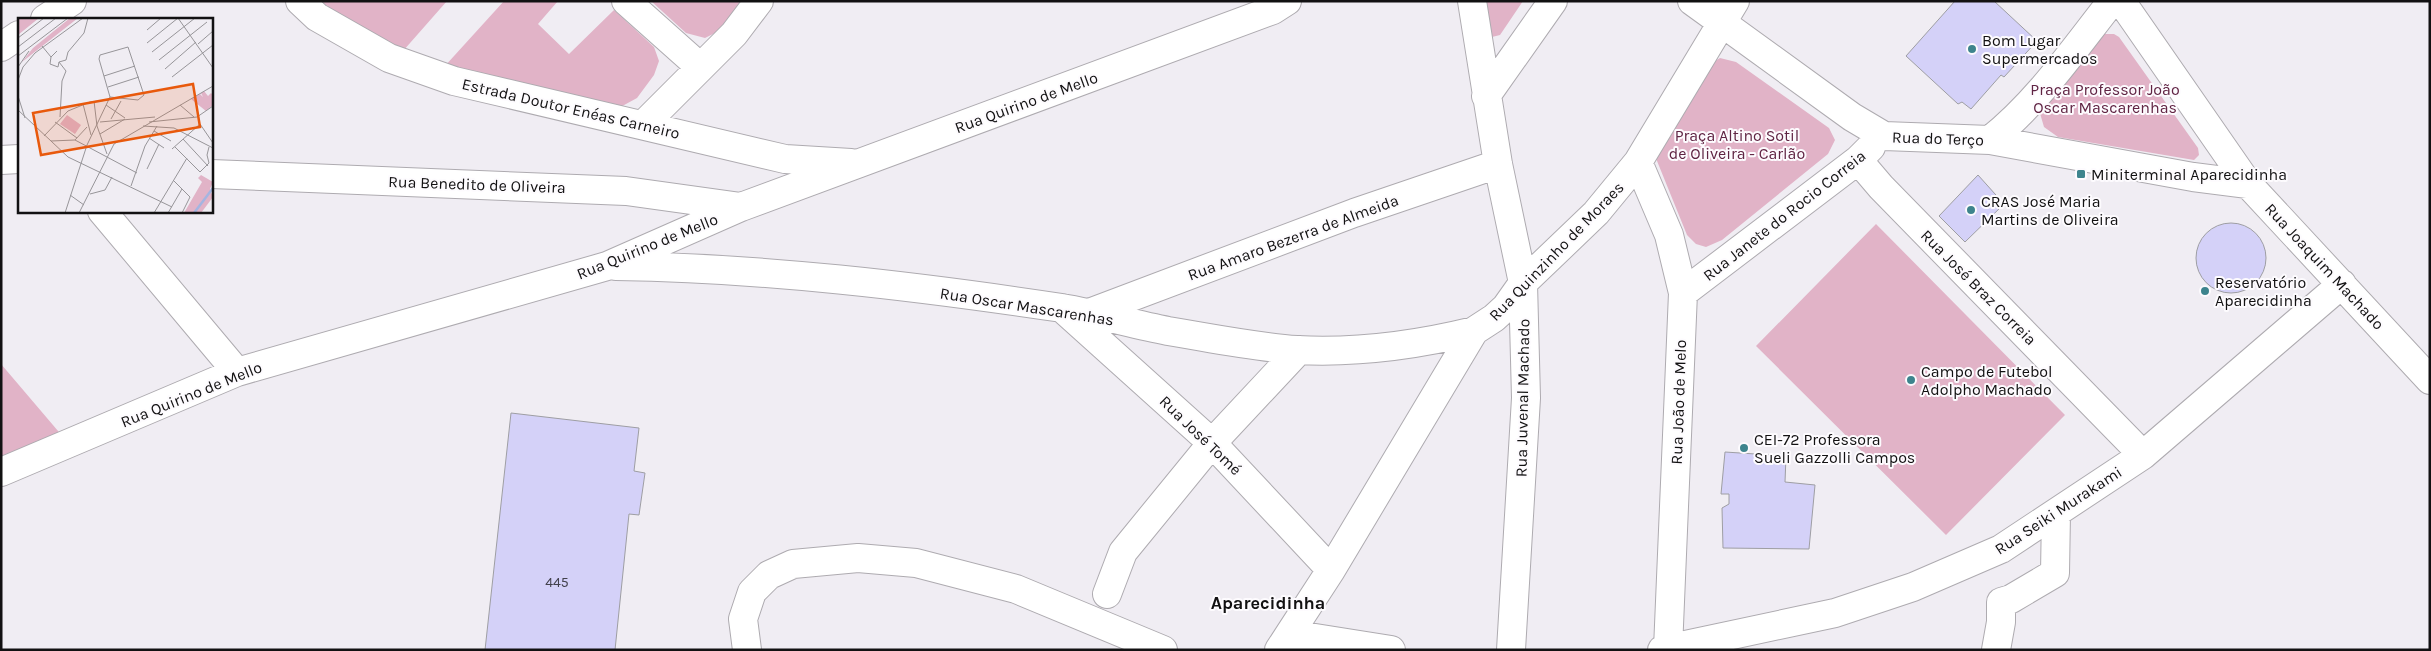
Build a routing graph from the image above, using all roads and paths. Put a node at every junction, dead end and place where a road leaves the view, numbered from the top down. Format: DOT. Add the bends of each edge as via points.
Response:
graph roads {
  1 [pos="72,1"];
  2 [pos="300,1"];
  3 [pos="626,1"];
  4 [pos="759,1"];
  5 [pos="1287,1"];
  6 [pos="1472,1"];
  7 [pos="1553,1"];
  8 [pos="1692,1"];
  9 [pos="2112,1"];
  10 [pos="2121,1"];
  11 [pos="1729,13"];
  12 [pos="46,18"];
  13 [pos="18,36"];
  14 [pos="1,47"];
  15 [pos="700,67"];
  16 [pos="1486,96"];
  17 [pos="643,125"];
  18 [pos="2210,131"];
  19 [pos="1884,136"];
  20 [pos="1990,140"];
  21 [pos="18,159"];
  22 [pos="1,160"];
  23 [pos="1858,160"];
  24 [pos="1638,162"];
  25 [pos="860,164"];
  26 [pos="1498,164"];
  27 [pos="212,174"];
  28 [pos="2192,177"];
  29 [pos="2248,184"];
  30 [pos="741,207"];
  31 [pos="103,212"];
  32 [pos="607,266"];
  33 [pos="1523,283"];
  34 [pos="2342,284"];
  35 [pos="1682,293"];
  36 [pos="1062,308"];
  37 [pos="1089,313"];
  38 [pos="1474,331"];
  39 [pos="1299,350"];
  40 [pos="237,372"];
  41 [pos="2430,380"];
  42 [pos="1212,444"];
  43 [pos="2143,455"];
  44 [pos="1,472"];
  45 [pos="2056,513"];
  46 [pos="1331,570"];
  47 [pos="1107,594"];
  48 [pos="1284,642"];
  49 [pos="1665,649"];
  50 [pos="747,650"];
  51 [pos="1163,650"];
  52 [pos="1391,650"];
  53 [pos="1511,650"];
  54 [pos="1996,650"];
  1 -- 12 [label="street"];
  2 -- 17 [label="street, Estrada Doutor Enéas Carneiro" via="317,17 389,58 454,81"];
  3 -- 15 [label="street"];
  4 -- 15 [label="street" via="734,34"];
  5 -- 25 [label="street, Rua Quirino de Mello" via="1272,10"];
  6 -- 16 [label="street, Rua Juvenal Machado"];
  7 -- 16 [label="street"];
  8 -- 11 [label="street, Rua do Terço"];
  9 -- 20 [label="street" via="2006,128"];
  10 -- 18 [label="street, Rua Joaquim Machado"];
  11 -- 19 [label="street, Rua do Terço" via="1852,116"];
  11 -- 24 [label="street, Rua Quinzinho de Moraes"];
  13 -- 14 [label="street"];
  15 -- 17 [label="street"];
  16 -- 26 [label="street, Rua Juvenal Machado"];
  17 -- 25 [label="street, Estrada Doutor Enéas Carneiro" via="785,159"];
  18 -- 28 [label="street" via="2207,162"];
  18 -- 29 [label="street, Rua Joaquim Machado"];
  19 -- 20 [label="street, Rua do Terço"];
  19 -- 23 [label="street, Rua Janete do Rocio Correia"];
  20 -- 28 [label="street, Rua do Terço"];
  21 -- 22 [label="street"];
  23 -- 35 [label="street, Rua Janete do Rocio Correia"];
  23 -- 43 [label="street, Rua José Braz Correia"];
  24 -- 33 [label="street, Rua Quinzinho de Moraes" via="1596,213"];
  24 -- 35 [label="street, Rua João de Melo" via="1669,235"];
  25 -- 30 [label="street, Rua Quirino de Mello"];
  26 -- 33 [label="street, Rua Juvenal Machado"];
  26 -- 37 [label="street, Rua Amaro Bezerra de Almeida" via="1354,213"];
  27 -- 30 [label="street, Rua Benedito de Oliveira" via="626,191"];
  28 -- 29 [label="street, Rua do Terço"];
  29 -- 34 [label="street, Rua Joaquim Machado"];
  30 -- 32 [label="street, Rua Quirino de Mello"];
  31 -- 40 [label="street"];
  32 -- 36 [label="street, Rua Oscar Mascarenhas" via="676,266 812,278"];
  32 -- 40 [label="street, Rua Quirino de Mello"];
  33 -- 38 [label="street, Rua Quinzinho de Moraes" via="1506,307"];
  33 -- 53 [label="street, Rua Juvenal Machado" via="1526,398"];
  34 -- 41 [label="street, Rua Joaquim Machado"];
  34 -- 43 [label="street, Rua Seiki Murakami"];
  35 -- 49 [label="street, Rua João de Melo"];
  36 -- 37 [label="street, Rua Oscar Mascarenhas"];
  36 -- 42 [label="street, Rua José Tomé"];
  37 -- 39 [label="street, Rua Oscar Mascarenhas" via="1166,330"];
  38 -- 39 [label="street, Rua Oscar Mascarenhas" via="1409,345"];
  38 -- 46 [label="street, Rua Quinzinho de Moraes"];
  39 -- 42 [label="street"];
  40 -- 44 [label="street, Rua Quirino de Mello"];
  42 -- 46 [label="street, Rua José Tomé"];
  42 -- 47 [label="street" via="1123,552"];
  43 -- 45 [label="street, Rua Seiki Murakami"];
  45 -- 49 [label="street, Rua Seiki Murakami" via="2001,550 1913,587 1835,613"];
  45 -- 54 [label="street" via="2054,574 2001,602"];
  46 -- 48 [label="street, Rua Quinzinho de Moraes"];
  48 -- 52 [label="street"];
  50 -- 51 [label="street" via="743,619 752,592 769,575 793,564 858,558 916,563 1016,589"];
}
